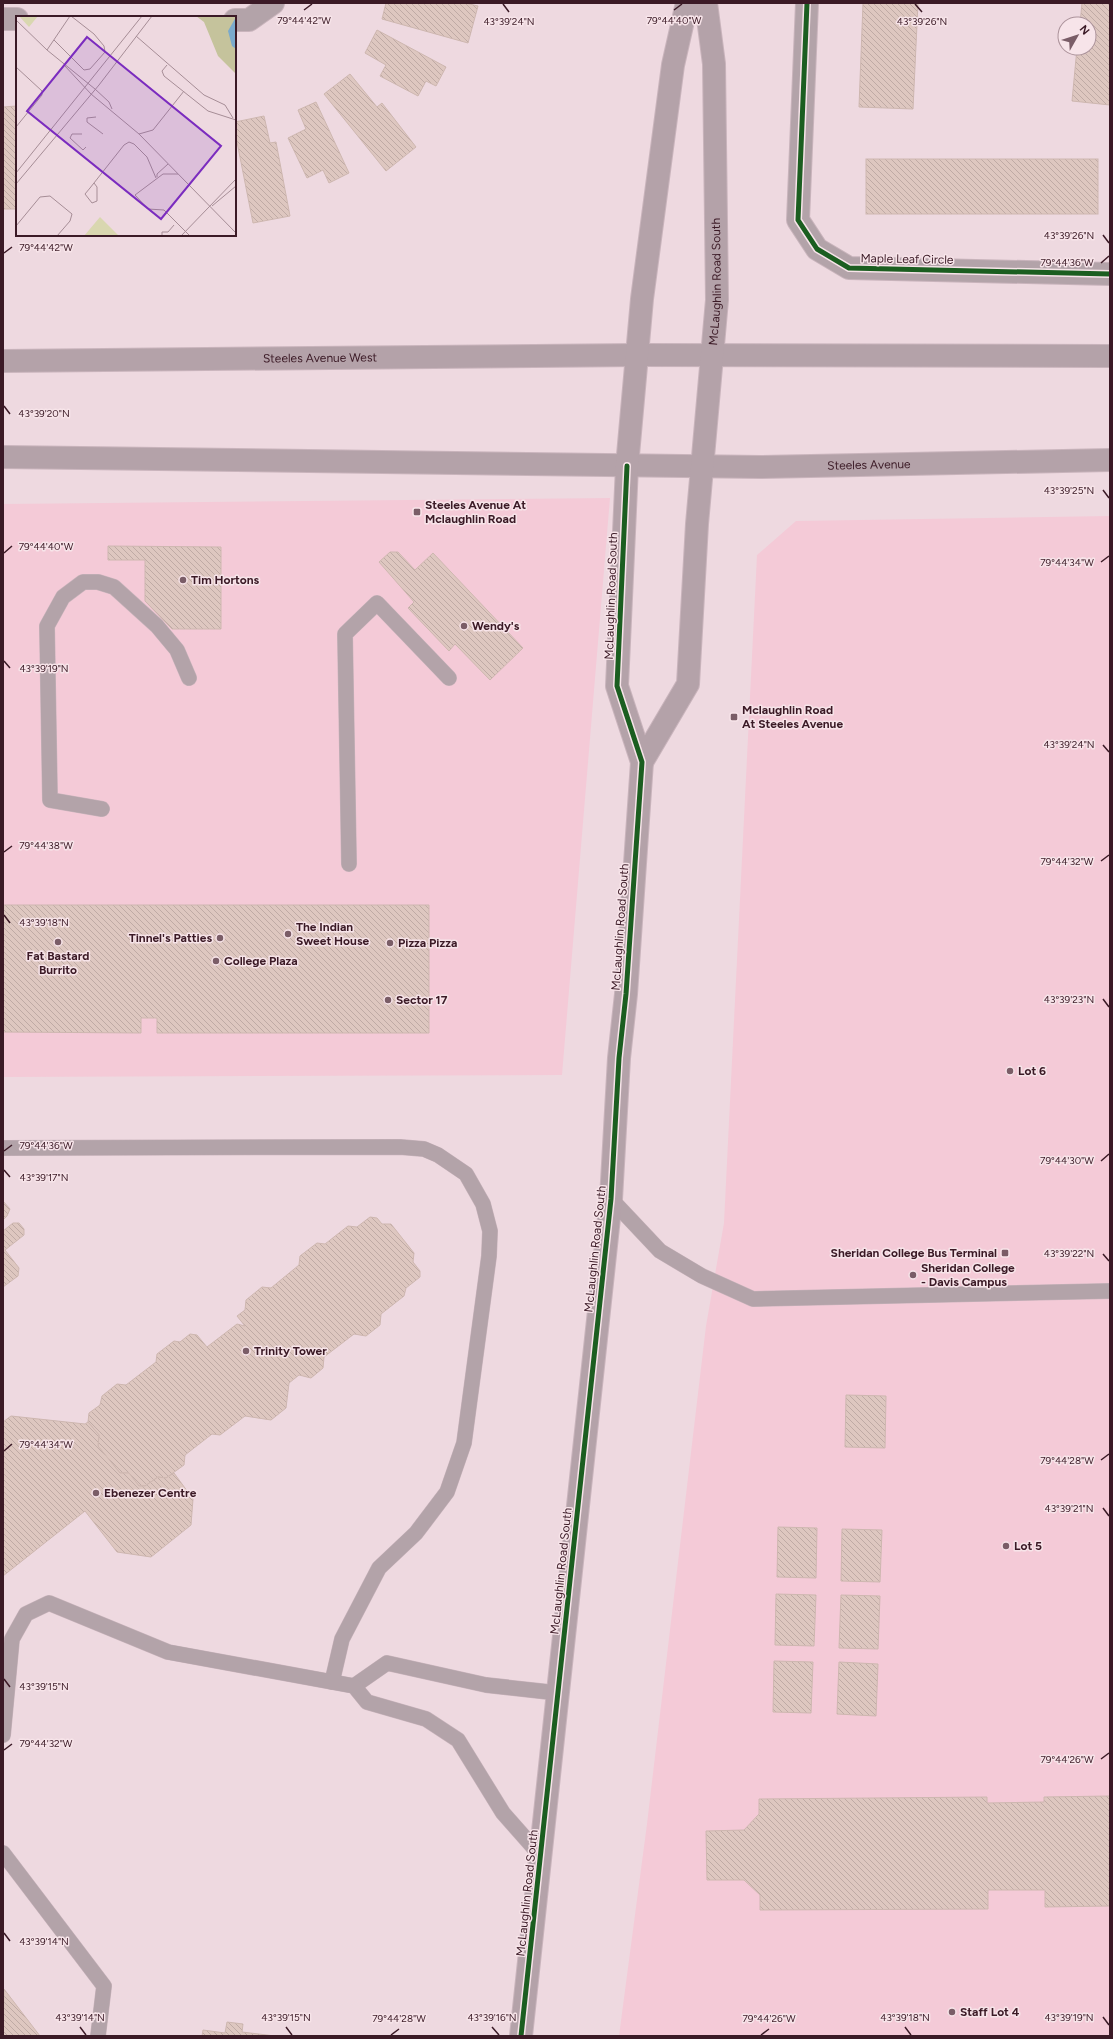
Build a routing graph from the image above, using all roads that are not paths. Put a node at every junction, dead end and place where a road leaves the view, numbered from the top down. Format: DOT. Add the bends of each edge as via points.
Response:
graph roads {
  1 [pos="272,3"];
  2 [pos="687,3"];
  3 [pos="706,3"];
  4 [pos="807,3"];
  5 [pos="3,19"];
  6 [pos="16,19"];
  7 [pos="236,20"];
  8 [pos="1110,274"];
  9 [pos="637,355"];
  10 [pos="712,356"];
  11 [pos="1110,356"];
  12 [pos="3,361"];
  13 [pos="3,457"];
  14 [pos="1110,460"];
  15 [pos="627,466"];
  16 [pos="701,467"];
  17 [pos="189,678"];
  18 [pos="449,678"];
  19 [pos="642,762"];
  20 [pos="102,809"];
  21 [pos="349,864"];
  22 [pos="3,1148"];
  23 [pos="611,1199"];
  24 [pos="1110,1291"];
  25 [pos="332,1682"];
  26 [pos="354,1686"];
  27 [pos="558,1693"];
  28 [pos="3,1735"];
  29 [pos="3,1853"];
  30 [pos="541,1856"];
  31 [pos="98,2036"];
  32 [pos="521,2036"];
  1 -- 7 [label="street" via="248,20"];
  2 -- 9 [label="main road, McLaughlin Road South" via="673,65"];
  3 -- 10 [label="main road, McLaughlin Road South" via="714,64 717,300"];
  4 -- 8 [label="street, Maple Leaf Circle" via="798,220 817,249 849,268"];
  5 -- 6 [label="street"];
  9 -- 10 [label="main road"];
  9 -- 12 [label="main road, Steeles Avenue West"];
  9 -- 15 [label="main road, McLaughlin Road South"];
  10 -- 11 [label="main road"];
  10 -- 16 [label="main road, McLaughlin Road South"];
  13 -- 15 [label="main road"];
  14 -- 16 [label="main road, Steeles Avenue"];
  15 -- 16 [label="main road, Steeles Avenue"];
  15 -- 19 [label="main road, McLaughlin Road South" via="617,686"];
  16 -- 19 [label="main road, McLaughlin Road South" via="688,684"];
  17 -- 20 [label="lane" via="177,650 114,586 83,582 63,597 47,626 50,800"];
  18 -- 21 [label="lane" via="377,603 345,634"];
  19 -- 23 [label="main road, McLaughlin Road South"];
  22 -- 25 [label="lane" via="400,1147 424,1149 438,1155 466,1174 482,1204 490,1231 490,1256 464,1443 447,1492 416,1533 379,1568 342,1639"];
  23 -- 24 [label="lane" via="660,1251 702,1276 753,1299"];
  23 -- 27 [label="main road, McLaughlin Road South"];
  25 -- 26 [label="lane"];
  25 -- 28 [label="lane" via="168,1652 49,1603 26,1614 12,1639"];
  26 -- 27 [label="lane" via="387,1663 486,1685"];
  26 -- 30 [label="lane" via="367,1702 426,1719 458,1740 502,1813"];
  27 -- 30 [label="main road, McLaughlin Road South"];
  29 -- 31 [label="lane" via="104,1986"];
  30 -- 32 [label="main road, McLaughlin Road South"];
}
